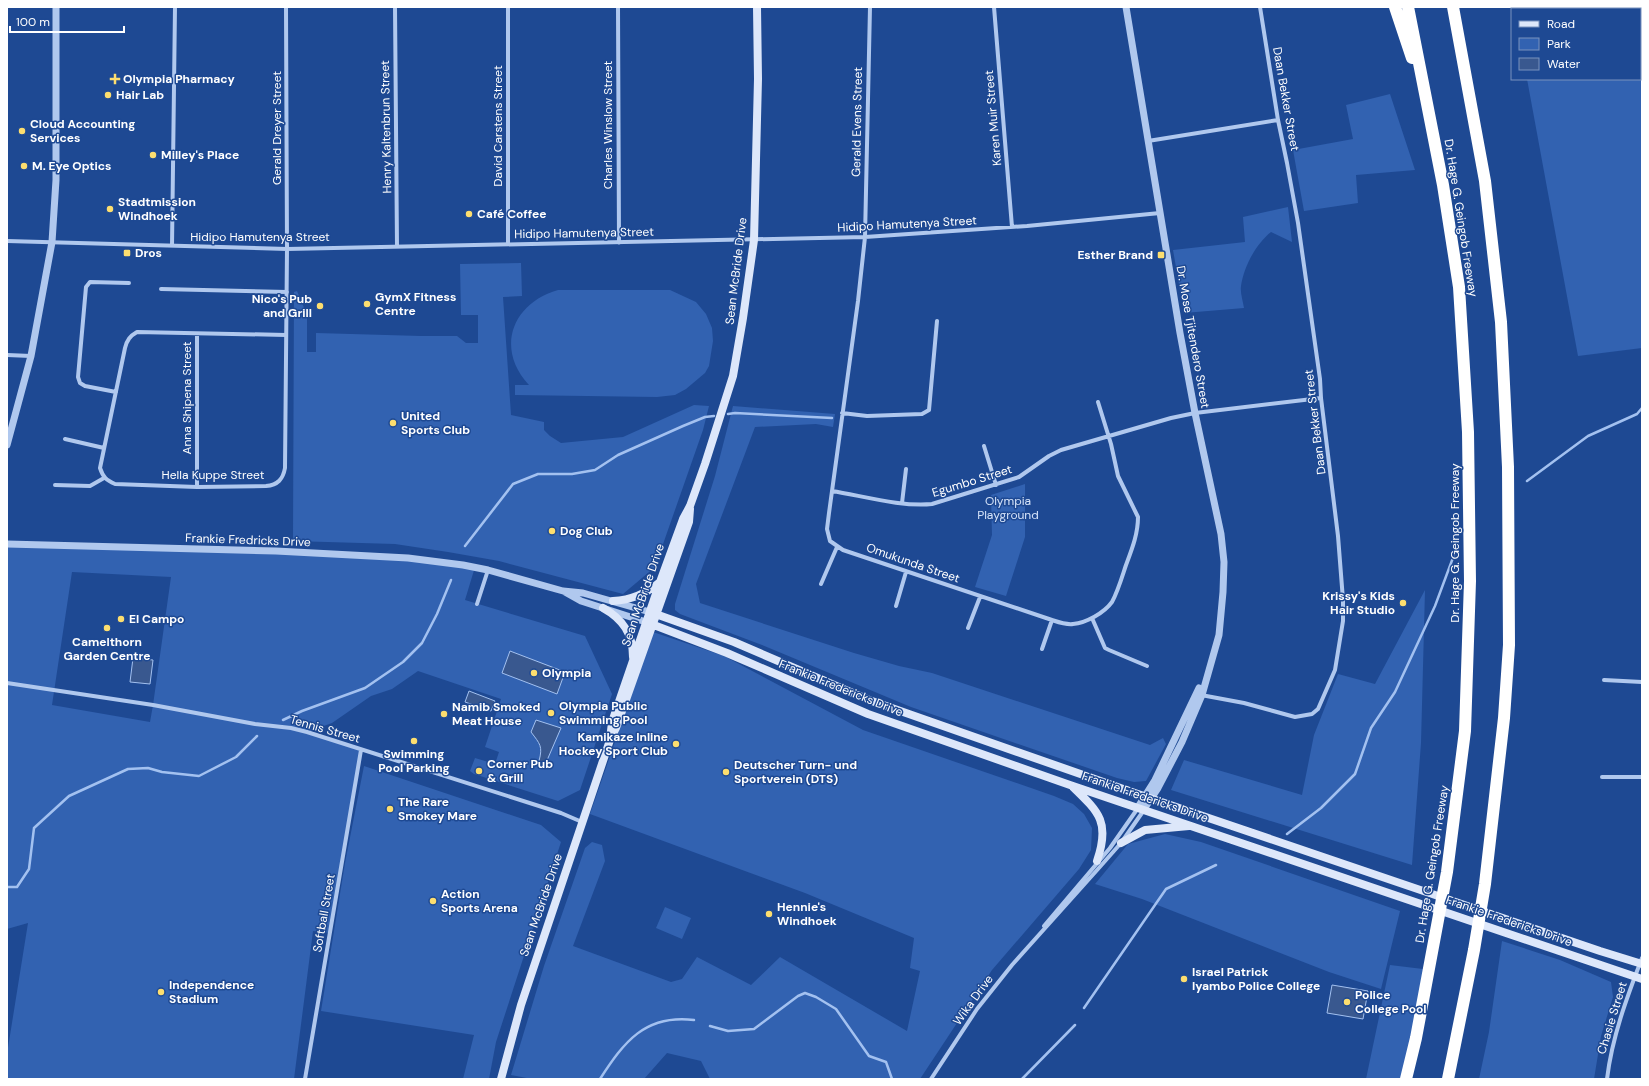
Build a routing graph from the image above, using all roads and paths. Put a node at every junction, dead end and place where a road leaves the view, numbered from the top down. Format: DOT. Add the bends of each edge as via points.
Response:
graph roads {
  1 [pos="56,7"];
  2 [pos="175,7"];
  3 [pos="286,7"];
  4 [pos="395,7"];
  5 [pos="508,7"];
  6 [pos="618,7"];
  7 [pos="757,7"];
  8 [pos="870,7"];
  9 [pos="994,7"];
  10 [pos="1126,7"];
  11 [pos="1260,7"];
  12 [pos="1395,7"];
  13 [pos="1408,7"];
  14 [pos="1453,7"];
  15 [pos="1429,110"];
  16 [pos="1278,120"];
  17 [pos="1148,141"];
  18 [pos="1160,213"];
  19 [pos="1012,227"];
  20 [pos="864,237"];
  21 [pos="754,240"];
  22 [pos="7,241"];
  23 [pos="52,242"];
  24 [pos="619,242"];
  25 [pos="508,244"];
  26 [pos="172,246"];
  27 [pos="397,246"];
  28 [pos="287,249"];
  29 [pos="129,283"];
  30 [pos="161,289"];
  31 [pos="286,292"];
  32 [pos="937,321"];
  33 [pos="198,334"];
  34 [pos="286,335"];
  35 [pos="7,355"];
  36 [pos="31,356"];
  37 [pos="116,392"];
  38 [pos="1321,398"];
  39 [pos="1098,402"];
  40 [pos="842,412"];
  41 [pos="1195,413"];
  42 [pos="1108,437"];
  43 [pos="65,439"];
  44 [pos="7,445"];
  45 [pos="984,446"];
  46 [pos="104,448"];
  47 [pos="906,468"];
  48 [pos="104,478"];
  49 [pos="55,485"];
  50 [pos="996,485"];
  51 [pos="197,487"];
  52 [pos="832,491"];
  53 [pos="902,502"];
  54 [pos="690,506"];
  55 [pos="7,544"];
  56 [pos="838,547"];
  57 [pos="488,570"];
  58 [pos="906,572"];
  59 [pos="660,582"];
  60 [pos="821,584"];
  61 [pos="563,591"];
  62 [pos="980,596"];
  63 [pos="613,601"];
  64 [pos="477,604"];
  65 [pos="896,606"];
  66 [pos="603,608"];
  67 [pos="653,614"];
  68 [pos="1092,618"];
  69 [pos="1052,620"];
  70 [pos="650,623"];
  71 [pos="968,628"];
  72 [pos="1042,649"];
  73 [pos="633,662"];
  74 [pos="1147,666"];
  75 [pos="1604,680"];
  76 [pos="1642,682"];
  77 [pos="7,683"];
  78 [pos="1199,694"];
  79 [pos="610,740"];
  80 [pos="361,750"];
  81 [pos="1602,777"];
  82 [pos="1642,777"];
  83 [pos="1070,785"];
  84 [pos="1149,797"];
  85 [pos="1141,808"];
  86 [pos="582,822"];
  87 [pos="1192,825"];
  88 [pos="1121,843"];
  89 [pos="1097,861"];
  90 [pos="1036,938"];
  91 [pos="1641,962"];
  92 [pos="1639,978"];
  93 [pos="305,1079"];
  94 [pos="501,1079"];
  95 [pos="931,1079"];
  96 [pos="1406,1079"];
  97 [pos="1448,1079"];
  98 [pos="1607,1079"];
  1 -- 23 [label="street" via="56,180"];
  2 -- 26 [label="street"];
  3 -- 28 [label="street, Gerald Dreyer Street"];
  4 -- 27 [label="street, Henry Kaltenbrun Street"];
  5 -- 25 [label="street, David Carstens Street"];
  6 -- 24 [label="street, Charles Winslow Street"];
  7 -- 21 [label="main road, Sean McBride Drive"];
  8 -- 20 [label="street, Gerald Evens Street"];
  9 -- 19 [label="street, Karen Muir Street"];
  10 -- 17 [label="street, Dr. Mose Tjitendero Street"];
  11 -- 16 [label="street, Daan Bekker Street"];
  12 -- 15 [label="highway"];
  13 -- 15 [label="highway, Dr. Hage G. Geingob Freeway"];
  14 -- 97 [label="highway, Dr. Hage G. Geingob Freeway" via="1485,181 1501,322 1508,467 1508,652 1504,718 1485,884"];
  15 -- 96 [label="highway, Dr. Hage G. Geingob Freeway" via="1459,287 1468,432 1470,581 1465,731 1447,872"];
  16 -- 17 [label="street"];
  16 -- 38 [label="street, Daan Bekker Street" via="1298,223"];
  17 -- 18 [label="street, Dr. Mose Tjitendero Street"];
  18 -- 19 [label="street, Hidipo Hamutenya Street"];
  18 -- 41 [label="street, Dr. Mose Tjitendero Street"];
  19 -- 20 [label="street, Hidipo Hamutenya Street"];
  20 -- 21 [label="street, Hidipo Hamutenya Street"];
  20 -- 40 [label="street" via="858,301"];
  21 -- 24 [label="street, Hidipo Hamutenya Street"];
  21 -- 54 [label="main road, Sean McBride Drive" via="733,376"];
  22 -- 23 [label="street, Hidipo Hamutenya Street"];
  23 -- 26 [label="street, Hidipo Hamutenya Street"];
  23 -- 36 [label="street"];
  24 -- 25 [label="street, Hidipo Hamutenya Street"];
  25 -- 27 [label="street, Hidipo Hamutenya Street"];
  26 -- 28 [label="street, Hidipo Hamutenya Street"];
  27 -- 28 [label="street, Hidipo Hamutenya Street"];
  28 -- 31 [label="street, Hella Kuppe Street"];
  29 -- 37 [label="street" via="90,282 86,287 78,377 85,386"];
  30 -- 31 [label="street"];
  31 -- 34 [label="street, Hella Kuppe Street"];
  32 -- 40 [label="street" via="929,410 922,414 874,416"];
  33 -- 34 [label="street"];
  33 -- 37 [label="street" via="137,332 132,335 125,348"];
  33 -- 51 [label="street, Anna Shipena Street"];
  34 -- 51 [label="street, Hella Kuppe Street" via="284,476 273,485"];
  35 -- 36 [label="street"];
  36 -- 44 [label="street"];
  37 -- 46 [label="street"];
  38 -- 41 [label="street, Egumbo Street"];
  38 -- 78 [label="street, Daan Bekker Street" via="1343,600 1341,639 1329,685 1318,709 1312,714 1295,717"];
  39 -- 42 [label="street"];
  40 -- 52 [label="street"];
  41 -- 42 [label="street, Egumbo Street"];
  41 -- 78 [label="street, Dr. Mose Tjitendero Street" via="1221,534 1224,562 1220,627 1209,670"];
  42 -- 50 [label="street, Egumbo Street" via="1061,450 1019,477"];
  42 -- 68 [label="street, Omukunda Street" via="1118,476 1138,517 1138,524 1135,539 1111,603"];
  43 -- 46 [label="street"];
  45 -- 50 [label="street"];
  46 -- 48 [label="street" via="100,468"];
  47 -- 53 [label="street"];
  48 -- 49 [label="street" via="90,486"];
  48 -- 51 [label="street, Hella Kuppe Street" via="115,484"];
  50 -- 53 [label="street, Egumbo Street" via="932,504"];
  52 -- 53 [label="street, Egumbo Street"];
  52 -- 56 [label="street" via="827,533 830,541"];
  54 -- 59 [label="main road, Sean McBride Drive"];
  54 -- 67 [label="main road, Sean McBride Drive" via="689,522"];
  55 -- 57 [label="street, Frankie Fredricks Drive" via="365,555 408,558"];
  56 -- 58 [label="street, Omukunda Street"];
  56 -- 60 [label="street"];
  57 -- 61 [label="street, Frankie Fredricks Drive"];
  57 -- 64 [label="street"];
  58 -- 62 [label="street, Omukunda Street"];
  58 -- 65 [label="street"];
  59 -- 63 [label="main road" via="636,597"];
  59 -- 67 [label="main road, Sean McBride Drive"];
  61 -- 63 [label="street, Frankie Fredricks Drive"];
  61 -- 66 [label="street, Frankie Fredricks Drive" via="581,601"];
  62 -- 69 [label="street, Omukunda Street"];
  62 -- 71 [label="street"];
  63 -- 67 [label="street, Frankie Fredricks Drive"];
  66 -- 70 [label="street, Frankie Fredricks Drive"];
  66 -- 73 [label="main road" via="619,619 629,633"];
  67 -- 70 [label="main road, Sean McBride Drive"];
  67 -- 84 [label="main road, Frankie Fredericks Drive" via="734,642 869,700"];
  68 -- 69 [label="street, Omukunda Street" via="1072,624"];
  68 -- 74 [label="street" via="1106,648"];
  69 -- 72 [label="street"];
  70 -- 73 [label="main road, Sean McBride Drive"];
  70 -- 79 [label="main road, Sean McBride Drive"];
  70 -- 83 [label="main road, Frankie Fredericks Drive" via="868,714"];
  73 -- 79 [label="main road, Sean McBride Drive" via="612,722"];
  75 -- 76 [label="street"];
  77 -- 80 [label="street, Tennis Street" via="291,728"];
  78 -- 84 [label="street, Dr. Mose Tjitendero Street" via="1155,780"];
  79 -- 86 [label="main road, Sean McBride Drive"];
  80 -- 86 [label="street, Tennis Street" via="561,813"];
  80 -- 93 [label="street, Softball Street"];
  81 -- 82 [label="street"];
  83 -- 85 [label="main road, Frankie Fredericks Drive"];
  83 -- 89 [label="main road" via="1094,807 1099,817 1103,836"];
  84 -- 85 [label="street, Dr. Mose Tjitendero Street"];
  84 -- 91 [label="main road, Frankie Fredericks Drive" via="1600,951"];
  85 -- 87 [label="main road, Frankie Fredericks Drive"];
  85 -- 88 [label="street, Wika Drive"];
  85 -- 89 [label="street, Wika Drive"];
  86 -- 94 [label="main road, Sean McBride Drive" via="521,1004"];
  87 -- 88 [label="main road" via="1145,830"];
  87 -- 92 [label="main road, Frankie Fredericks Drive"];
  88 -- 90 [label="street, Wika Drive"];
  89 -- 90 [label="street, Wika Drive" via="1048,919"];
  90 -- 95 [label="street, Wika Drive" via="977,1009"];
  91 -- 92 [label="street, Chasie Street"];
  92 -- 98 [label="street, Chasie Street" via="1617,1032"];
}
